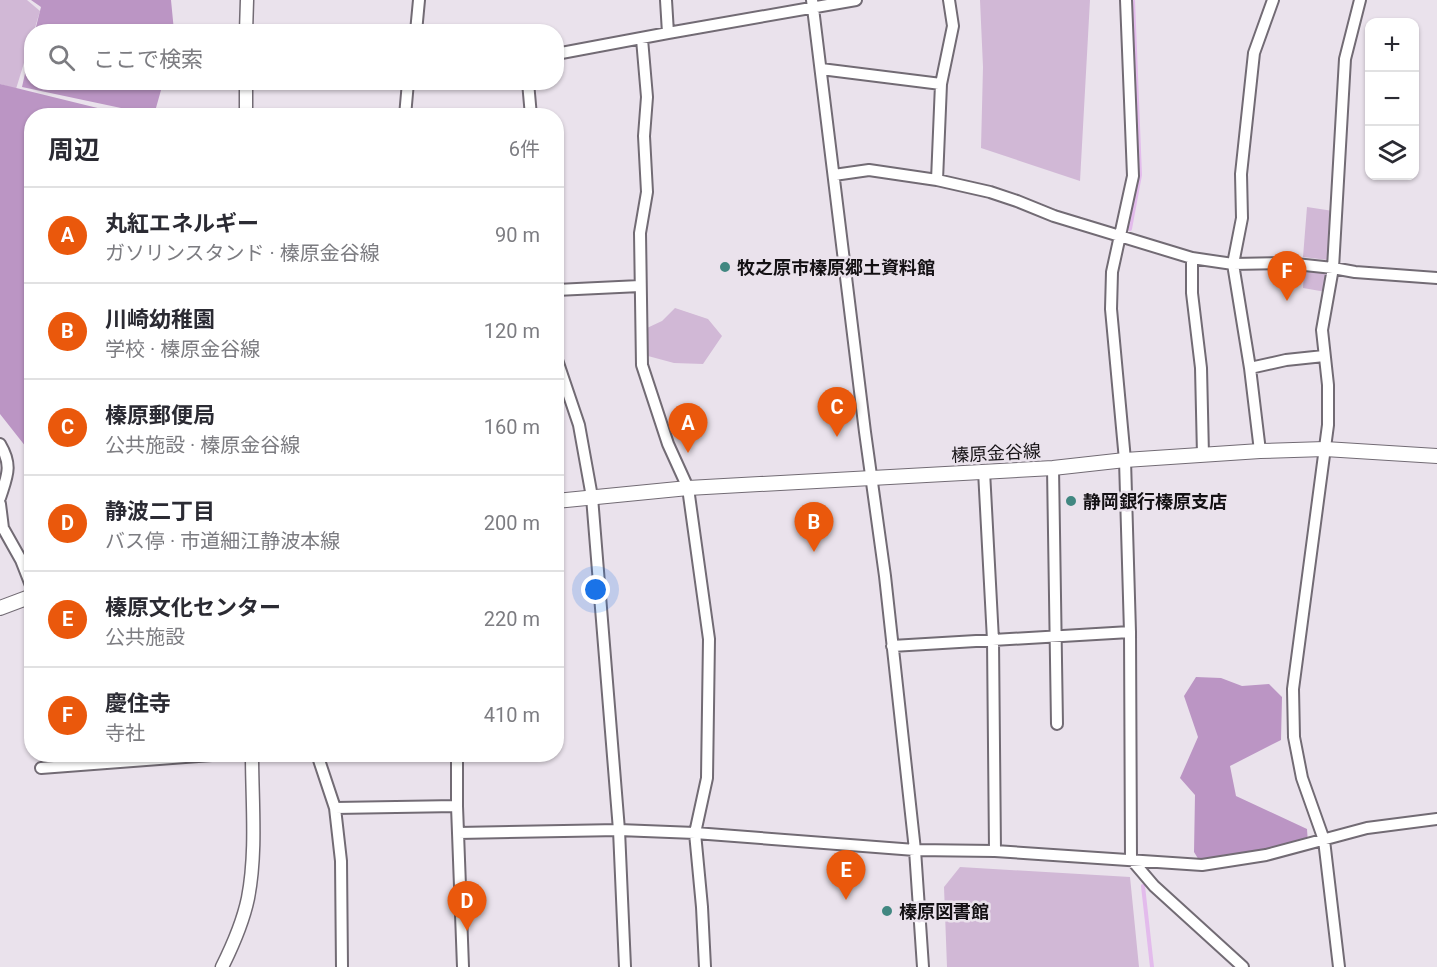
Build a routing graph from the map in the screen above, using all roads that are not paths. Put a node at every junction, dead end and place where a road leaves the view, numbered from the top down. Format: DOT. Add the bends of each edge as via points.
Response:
graph roads {
  1 [pos="247,0"];
  2 [pos="419,0"];
  3 [pos="666,0"];
  4 [pos="856,0"];
  5 [pos="949,0"];
  6 [pos="1126,0"];
  7 [pos="1273,0"];
  8 [pos="1360,0"];
  9 [pos="813,3"];
  10 [pos="246,24"];
  11 [pos="417,24"];
  12 [pos="668,33"];
  13 [pos="642,39"];
  14 [pos="564,53"];
  15 [pos="821,69"];
  16 [pos="941,84"];
  17 [pos="246,90"];
  18 [pos="407,90"];
  19 [pos="529,90"];
  20 [pos="246,108"];
  21 [pos="406,108"];
  22 [pos="530,108"];
  23 [pos="834,175"];
  24 [pos="937,180"];
  25 [pos="1120,235"];
  26 [pos="1192,258"];
  27 [pos="1233,264"];
  28 [pos="1333,268"];
  29 [pos="1437,278"];
  30 [pos="640,286"];
  31 [pos="564,290"];
  32 [pos="1324,356"];
  33 [pos="1250,368"];
  34 [pos="564,381"];
  35 [pos="0,444"];
  36 [pos="1325,449"];
  37 [pos="1260,451"];
  38 [pos="1203,455"];
  39 [pos="1437,456"];
  40 [pos="1125,460"];
  41 [pos="1053,468"];
  42 [pos="984,471"];
  43 [pos="872,477"];
  44 [pos="688,488"];
  45 [pos="592,497"];
  46 [pos="0,498"];
  47 [pos="564,500"];
  48 [pos="0,504"];
  49 [pos="24,568"];
  50 [pos="24,599"];
  51 [pos="0,608"];
  52 [pos="1130,632"];
  53 [pos="1055,637"];
  54 [pos="993,640"];
  55 [pos="892,646"];
  56 [pos="1057,724"];
  57 [pos="120,762"];
  58 [pos="252,762"];
  59 [pos="320,762"];
  60 [pos="457,762"];
  61 [pos="41,768"];
  62 [pos="457,806"];
  63 [pos="335,808"];
  64 [pos="1437,819"];
  65 [pos="619,831"];
  66 [pos="458,833"];
  67 [pos="695,833"];
  68 [pos="1324,840"];
  69 [pos="915,850"];
  70 [pos="995,851"];
  71 [pos="1131,859"];
  72 [pos="222,967"];
  73 [pos="342,967"];
  74 [pos="463,967"];
  75 [pos="626,967"];
  76 [pos="705,967"];
  77 [pos="923,967"];
  78 [pos="1243,967"];
  79 [pos="1339,967"];
  1 -- 10 [label="street"];
  2 -- 11 [label="street"];
  3 -- 12 [label="street"];
  4 -- 9 [label="street"];
  5 -- 16 [label="street" via="953,26"];
  6 -- 25 [label="street" via="1133,176"];
  7 -- 27 [label="street" via="1254,53 1241,174 1242,218"];
  8 -- 28 [label="street" via="1345,59"];
  9 -- 12 [label="street"];
  9 -- 15 [label="street"];
  12 -- 13 [label="street"];
  13 -- 14 [label="street"];
  13 -- 30 [label="street" via="647,97 647,192 640,233"];
  15 -- 16 [label="street"];
  15 -- 23 [label="street"];
  16 -- 24 [label="street"];
  17 -- 20 [label="street"];
  18 -- 21 [label="street"];
  19 -- 22 [label="street"];
  23 -- 24 [label="street" via="869,170"];
  23 -- 43 [label="street"];
  24 -- 25 [label="street" via="990,192"];
  25 -- 26 [label="street"];
  25 -- 40 [label="street" via="1112,272 1111,309"];
  26 -- 27 [label="street"];
  26 -- 38 [label="street"];
  27 -- 28 [label="street" via="1286,263"];
  27 -- 33 [label="street"];
  28 -- 29 [label="street"];
  28 -- 32 [label="street" via="1322,330"];
  30 -- 31 [label="street"];
  30 -- 44 [label="street" via="642,365 668,444"];
  32 -- 33 [label="street"];
  32 -- 36 [label="street" via="1328,385"];
  33 -- 37 [label="street"];
  34 -- 45 [label="street" via="579,425"];
  35 -- 46 [label="street" via="9,469"];
  36 -- 37 [label="main road, 榛原金谷線"];
  36 -- 39 [label="main road, 榛原金谷線"];
  36 -- 68 [label="street" via="1293,689 1294,737 1302,778"];
  37 -- 38 [label="main road, 榛原金谷線"];
  38 -- 40 [label="main road, 榛原金谷線"];
  40 -- 41 [label="main road, 榛原金谷線"];
  40 -- 52 [label="street"];
  41 -- 42 [label="main road, 榛原金谷線"];
  41 -- 53 [label="street"];
  42 -- 43 [label="main road, 榛原金谷線"];
  42 -- 54 [label="street"];
  43 -- 44 [label="main road, 榛原金谷線"];
  43 -- 55 [label="street"];
  44 -- 45 [label="main road, 榛原金谷線"];
  44 -- 67 [label="street" via="709,638 707,778"];
  45 -- 47 [label="main road, 榛原金谷線"];
  45 -- 65 [label="street"];
  48 -- 49 [label="street" via="3,528"];
  50 -- 51 [label="main road"];
  52 -- 53 [label="street"];
  52 -- 71 [label="street"];
  53 -- 54 [label="street"];
  53 -- 56 [label="street"];
  54 -- 55 [label="street"];
  54 -- 70 [label="street"];
  55 -- 69 [label="street"];
  57 -- 61 [label="street"];
  58 -- 72 [label="street" via="253,861 248,900"];
  59 -- 63 [label="street"];
  60 -- 62 [label="street"];
  62 -- 63 [label="street"];
  62 -- 66 [label="street"];
  63 -- 73 [label="street" via="341,861"];
  64 -- 68 [label="street" via="1367,828"];
  65 -- 66 [label="street"];
  65 -- 67 [label="street"];
  65 -- 75 [label="street"];
  66 -- 74 [label="street"];
  67 -- 69 [label="street"];
  67 -- 76 [label="street"];
  68 -- 71 [label="street" via="1266,855 1202,865"];
  68 -- 79 [label="street"];
  69 -- 70 [label="street"];
  69 -- 77 [label="street"];
  70 -- 71 [label="street"];
  71 -- 78 [label="street" via="1154,886"];
}
